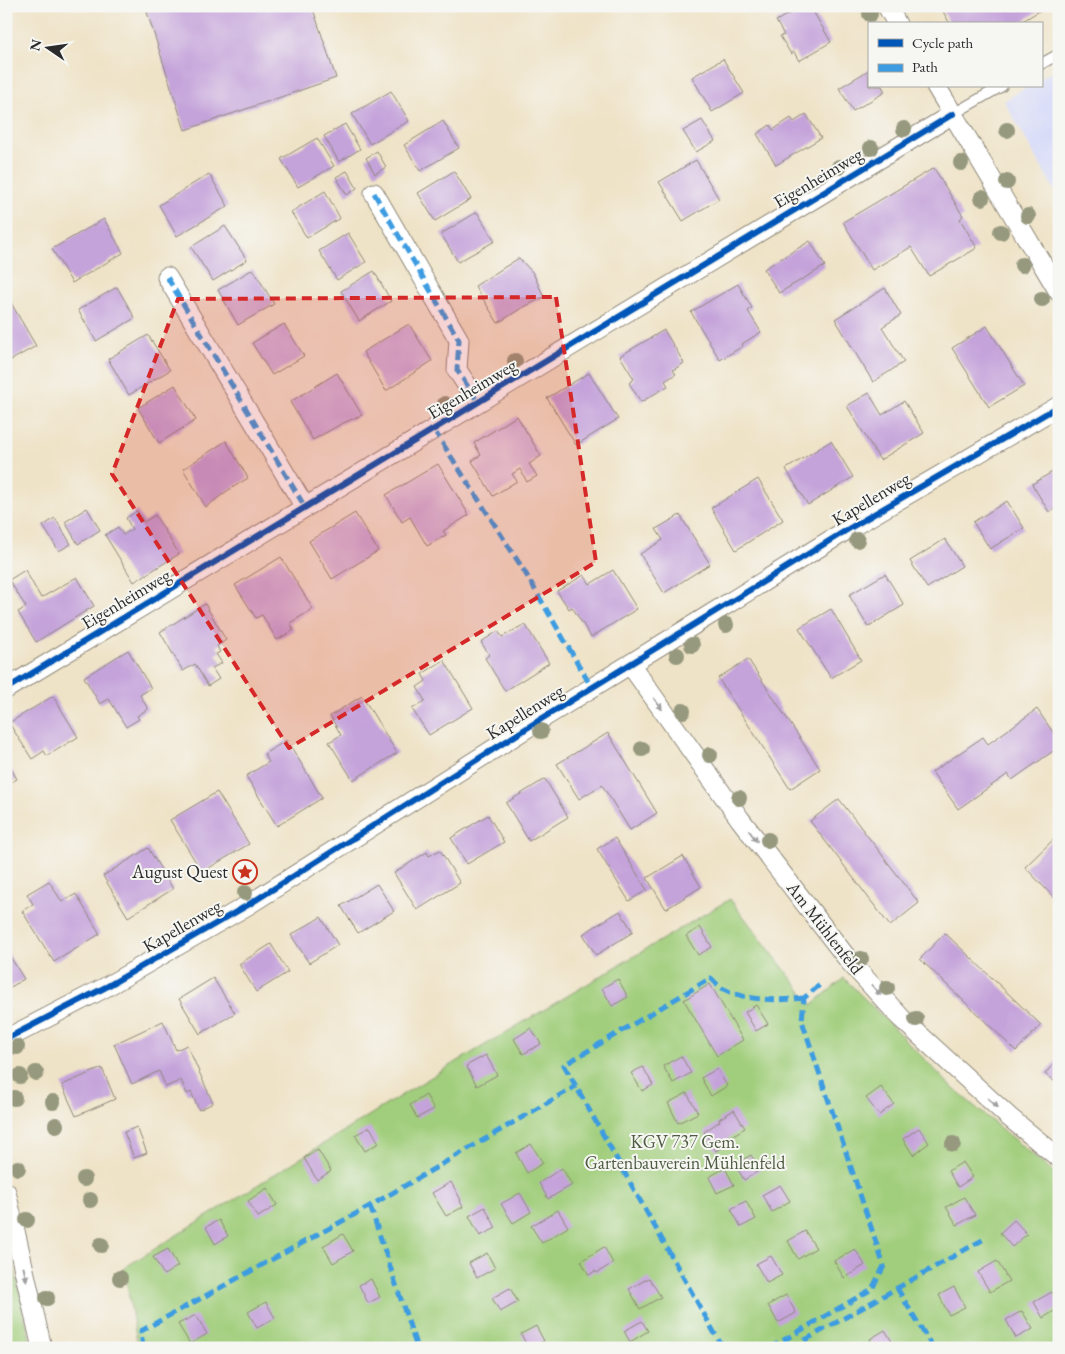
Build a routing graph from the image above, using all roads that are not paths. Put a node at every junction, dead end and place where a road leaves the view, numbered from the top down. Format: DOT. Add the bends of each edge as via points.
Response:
graph roads {
  1 [pos="886,6"];
  2 [pos="896,22"];
  3 [pos="1059,54"];
  4 [pos="1042,63"];
  5 [pos="937,88"];
  6 [pos="998,88"];
  7 [pos="953,114"];
  8 [pos="374,193"];
  9 [pos="167,277"];
  10 [pos="1059,292"];
  11 [pos="478,402"];
  12 [pos="1059,406"];
  13 [pos="305,507"];
  14 [pos="630,664"];
  15 [pos="6,689"];
  16 [pos="6,1040"];
  17 [pos="1059,1158"];
  18 [pos="6,1192"];
  19 [pos="42,1348"];
  1 -- 2 [label="street"];
  3 -- 4 [label="lane"];
  5 -- 7 [label="street"];
  6 -- 7 [label="lane"];
  7 -- 10 [label="street"];
  7 -- 11 [label="street, Eigenheimweg"];
  8 -- 11 [label="street, Eigenheimweg" via="459,340 457,370"];
  9 -- 13 [label="street"];
  11 -- 13 [label="street, Eigenheimweg"];
  12 -- 14 [label="street, Kapellenweg" via="850,528"];
  13 -- 15 [label="street, Eigenheimweg"];
  14 -- 16 [label="street, Kapellenweg" via="248,905"];
  14 -- 17 [label="street, Am Mühlenfeld, one-way" via="740,819 850,962 902,1019"];
  18 -- 19 [label="street, one-way"];
}
